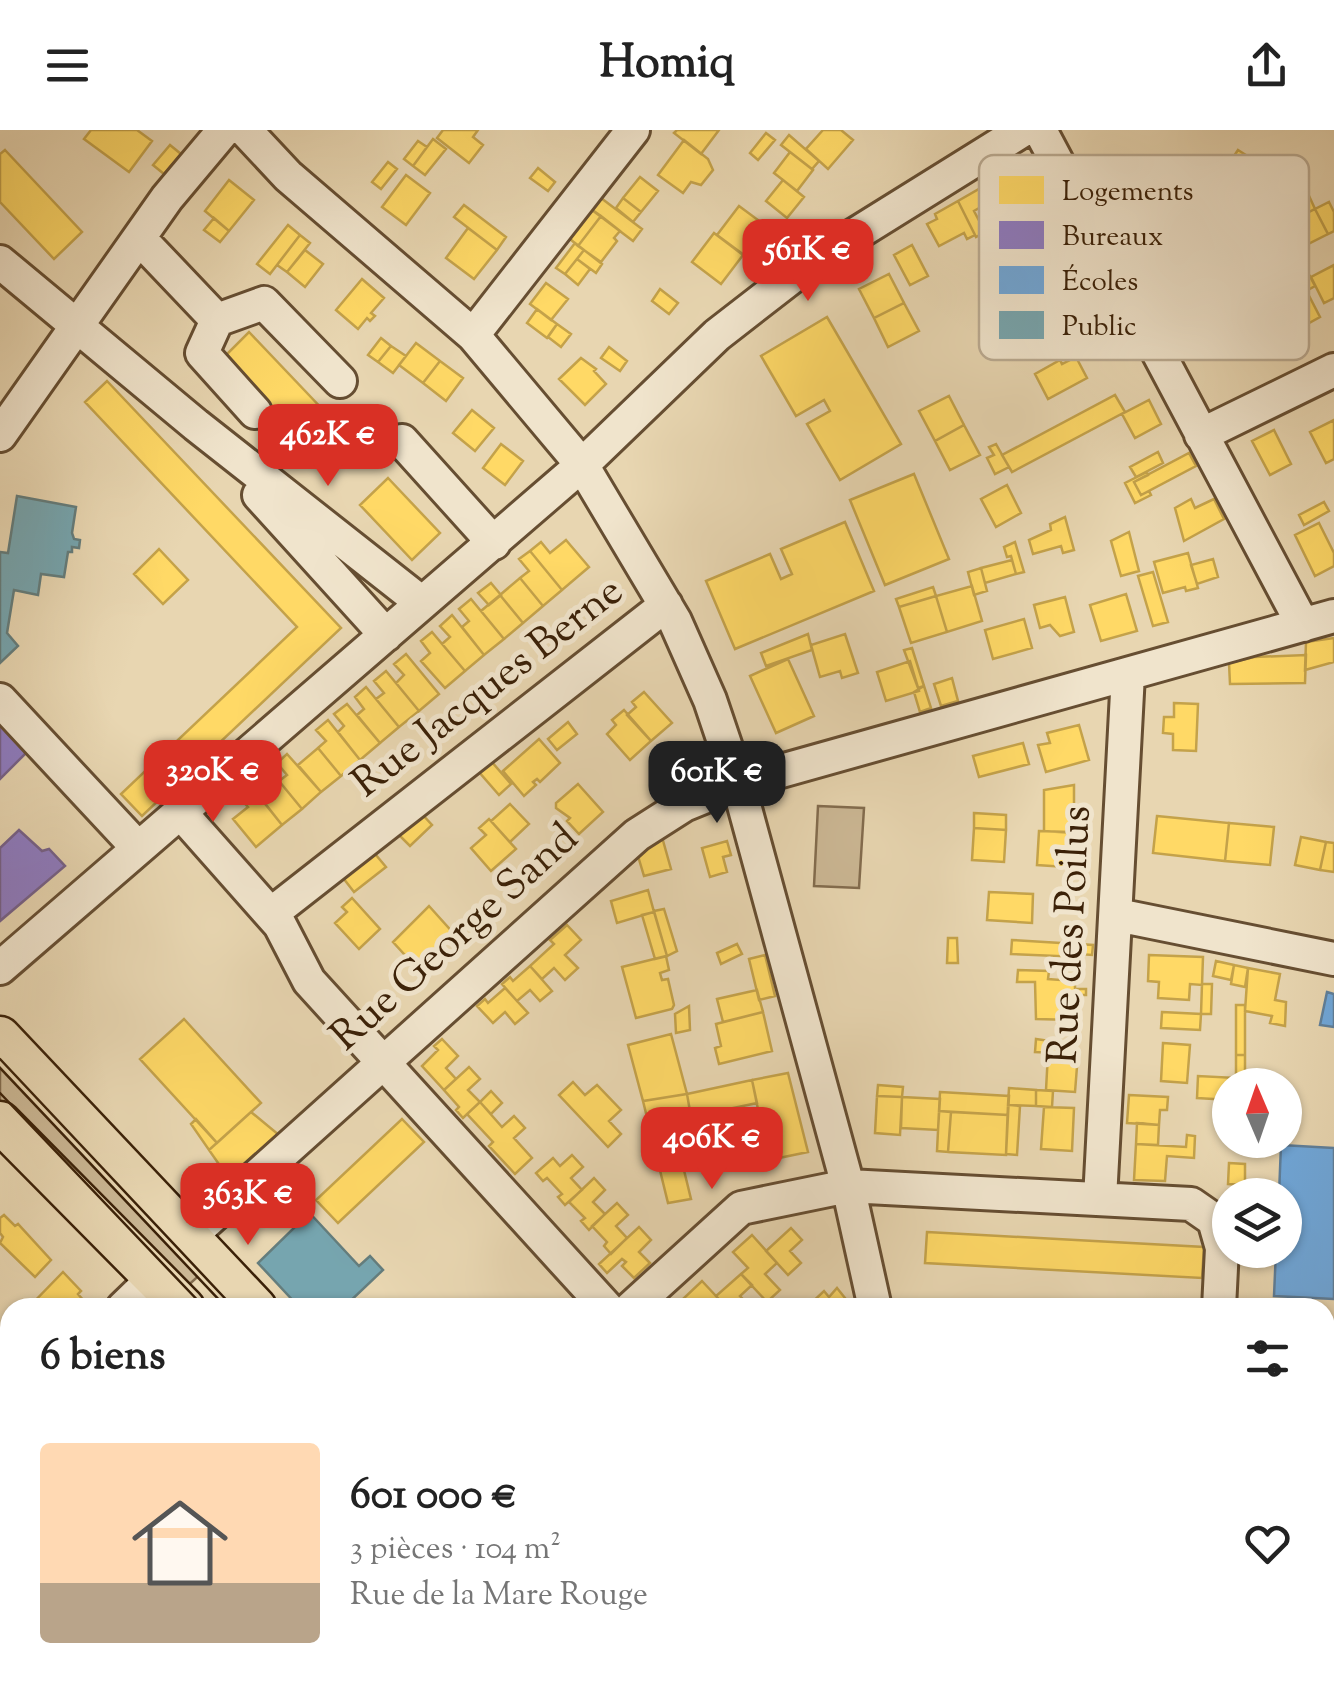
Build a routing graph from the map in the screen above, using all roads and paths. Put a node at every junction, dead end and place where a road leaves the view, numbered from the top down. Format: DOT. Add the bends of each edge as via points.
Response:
graph roads {
  1 [pos="224,130"];
  2 [pos="244,130"];
  3 [pos="633,130"];
  4 [pos="1024,130"];
  5 [pos="1040,130"];
  6 [pos="983,155"];
  7 [pos="1053,155"];
  8 [pos="979,158"];
  9 [pos="139,238"];
  10 [pos="0,262"];
  11 [pos="217,320"];
  12 [pos="79,326"];
  13 [pos="473,335"];
  14 [pos="1161,360"];
  15 [pos="1334,370"];
  16 [pos="340,380"];
  17 [pos="255,412"];
  18 [pos="196,425"];
  19 [pos="0,435"];
  20 [pos="1201,435"];
  21 [pos="402,440"];
  22 [pos="582,465"];
  23 [pos="494,543"];
  24 [pos="422,603"];
  25 [pos="666,604"];
  26 [pos="1318,621"];
  27 [pos="386,635"];
  28 [pos="1128,674"];
  29 [pos="0,700"];
  30 [pos="738,783"];
  31 [pos="180,812"];
  32 [pos="138,848"];
  33 [pos="270,914"];
  34 [pos="1117,915"];
  35 [pos="1334,959"];
  36 [pos="0,968"];
  37 [pos="0,1036"];
  38 [pos="383,1061"];
  39 [pos="0,1122"];
  40 [pos="848,1186"];
  41 [pos="1100,1200"];
  42 [pos="189,1236"];
  43 [pos="155,1277"];
  44 [pos="133,1298"];
  45 [pos="175,1298"];
  46 [pos="247,1298"];
  47 [pos="598,1298"];
  48 [pos="642,1298"];
  49 [pos="873,1298"];
  50 [pos="1220,1298"];
  1 -- 9 [label="street"];
  2 -- 13 [label="street"];
  3 -- 13 [label="street"];
  4 -- 6 [label="street"];
  5 -- 7 [label="street"];
  8 -- 22 [label="street" via="810,262 717,334"];
  9 -- 11 [label="street"];
  9 -- 12 [label="street"];
  10 -- 12 [label="street"];
  11 -- 16 [label="street" via="264,304"];
  11 -- 17 [label="street" via="202,353"];
  12 -- 18 [label="street"];
  12 -- 19 [label="street"];
  13 -- 22 [label="street"];
  14 -- 20 [label="street"];
  15 -- 20 [label="street"];
  18 -- 24 [label="street"];
  18 -- 27 [label="street"];
  20 -- 26 [label="street"];
  21 -- 23 [label="street"];
  22 -- 23 [label="street"];
  22 -- 25 [label="street"];
  23 -- 24 [label="street"];
  24 -- 27 [label="street"];
  25 -- 30 [label="street"];
  25 -- 33 [label="street, Rue Jacques Berne"];
  26 -- 28 [label="street, Rue George Sand"];
  27 -- 31 [label="street"];
  28 -- 30 [label="street, Rue George Sand"];
  28 -- 34 [label="street, Rue des Poilus"];
  29 -- 32 [label="street"];
  30 -- 38 [label="street, Rue George Sand" via="684,805 638,835"];
  30 -- 40 [label="street"];
  31 -- 32 [label="street"];
  31 -- 33 [label="street"];
  32 -- 36 [label="street"];
  33 -- 38 [label="street" via="309,982"];
  34 -- 35 [label="street"];
  34 -- 41 [label="street, Rue des Poilus"];
  37 -- 42 [label="main road"];
  38 -- 42 [label="street, Rue George Sand"];
  38 -- 47 [label="street"];
  39 -- 43 [label="main road"];
  40 -- 41 [label="street"];
  40 -- 48 [label="street" via="741,1208"];
  40 -- 49 [label="street"];
  41 -- 50 [label="street" via="1191,1204 1214,1220 1222,1248"];
  42 -- 46 [label="main road"];
  43 -- 44 [label="street"];
  43 -- 45 [label="main road"];
}
